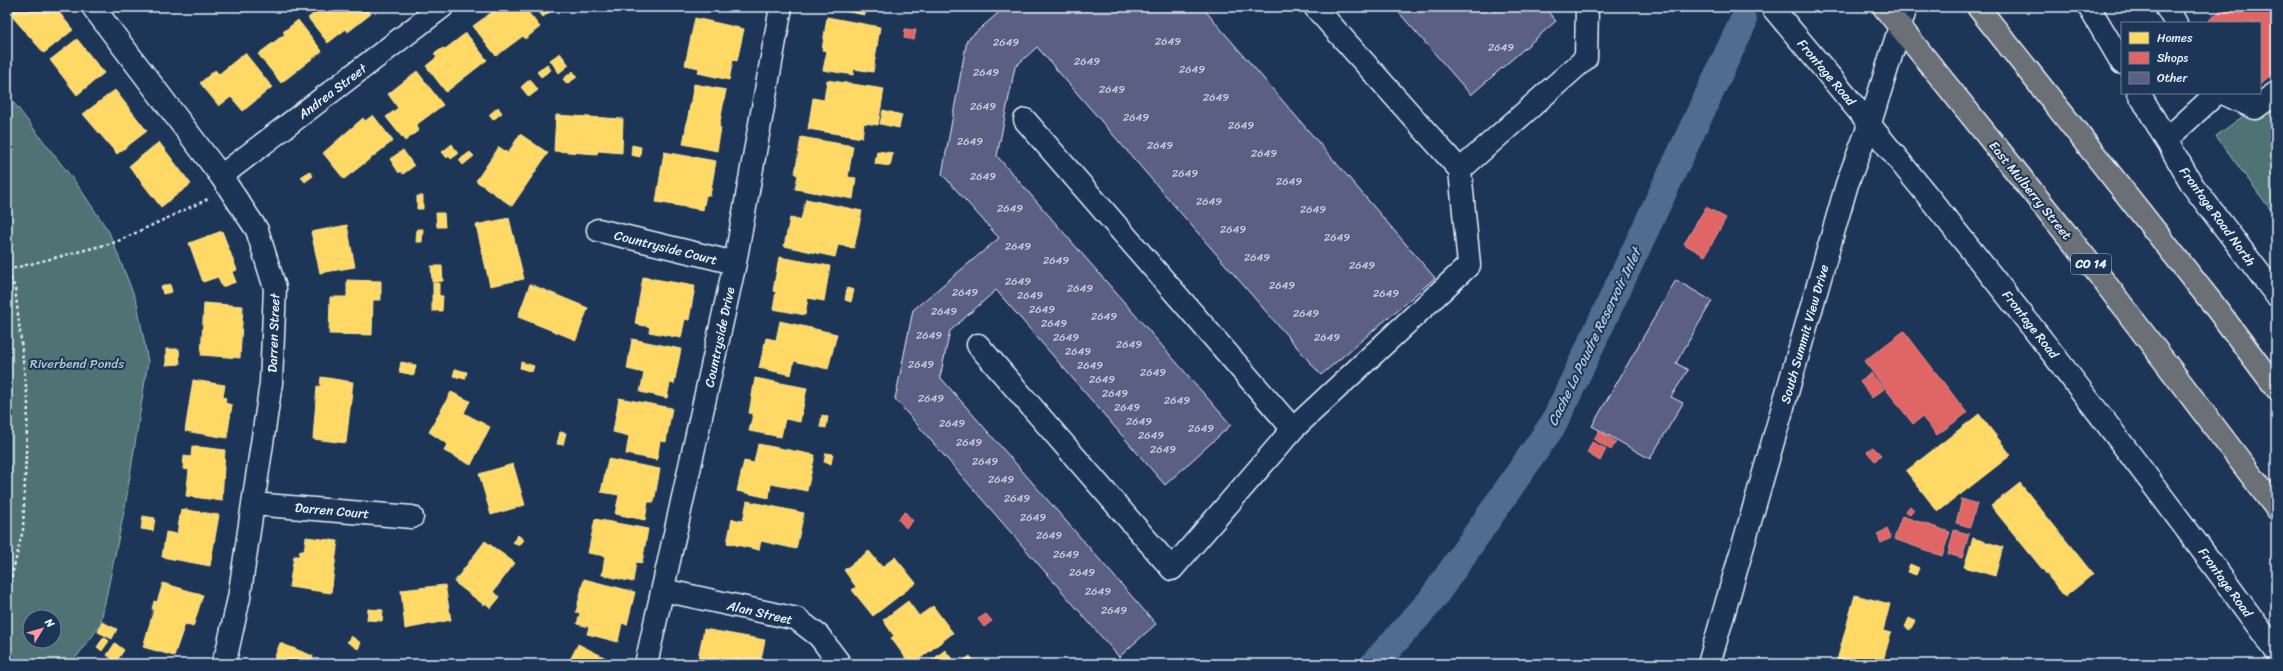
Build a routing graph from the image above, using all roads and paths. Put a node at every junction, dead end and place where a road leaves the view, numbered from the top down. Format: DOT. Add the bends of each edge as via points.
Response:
graph roads {
  1 [pos="93,7"];
  2 [pos="442,7"];
  3 [pos="781,7"];
  4 [pos="1315,7"];
  5 [pos="1587,7"];
  6 [pos="1772,7"];
  7 [pos="1884,7"];
  8 [pos="1978,7"];
  9 [pos="2089,7"];
  10 [pos="1903,16"];
  11 [pos="2121,61"];
  12 [pos="2276,93"];
  13 [pos="2140,94"];
  14 [pos="2216,94"];
  15 [pos="2225,94"];
  16 [pos="1025,120"];
  17 [pos="1870,122"];
  18 [pos="2166,140"];
  19 [pos="1460,170"];
  20 [pos="226,182"];
  21 [pos="598,230"];
  22 [pos="735,264"];
  23 [pos="2276,295"];
  24 [pos="978,345"];
  25 [pos="2276,388"];
  26 [pos="1293,429"];
  27 [pos="253,504"];
  28 [pos="2276,508"];
  29 [pos="412,517"];
  30 [pos="663,590"];
  31 [pos="7,595"];
  32 [pos="2276,651"];
  33 [pos="222,664"];
  34 [pos="646,664"];
  35 [pos="840,664"];
  36 [pos="1709,664"];
  1 -- 20 [label="street, Darren Street"];
  2 -- 20 [label="street, Andrea Street"];
  3 -- 22 [label="street, Countryside Drive"];
  4 -- 19 [label="street"];
  5 -- 19 [label="street" via="1586,58"];
  6 -- 17 [label="street, Frontage Road"];
  7 -- 10 [label="highway, East Mulberry Street / CO 14"];
  8 -- 25 [label="highway" via="2213,304"];
  9 -- 11 [label="street"];
  10 -- 17 [label="street, South Summit View Drive"];
  10 -- 28 [label="highway, East Mulberry Street / CO 14"];
  12 -- 15 [label="street" via="2255,108"];
  13 -- 18 [label="street, Frontage Road North"];
  14 -- 18 [label="street"];
  16 -- 26 [label="street"];
  17 -- 32 [label="street, Frontage Road" via="2049,346"];
  17 -- 36 [label="street, South Summit View Drive" via="1847,184"];
  18 -- 23 [label="street, Frontage Road North" via="2193,186"];
  19 -- 26 [label="street" via="1469,265"];
  20 -- 27 [label="street, Darren Street" via="257,230 275,288 271,383"];
  20 -- 31 [label="path" via="116,242 7,270 15,288 28,404 23,530"];
  21 -- 22 [label="street, Countryside Court"];
  22 -- 30 [label="street, Countryside Drive"];
  24 -- 26 [label="street" via="1172,569"];
  27 -- 29 [label="street, Darren Court"];
  27 -- 33 [label="street, Darren Street" via="239,598"];
  30 -- 34 [label="street, Countryside Drive"];
  30 -- 35 [label="street, Alan Street" via="797,619 819,636"];
}
